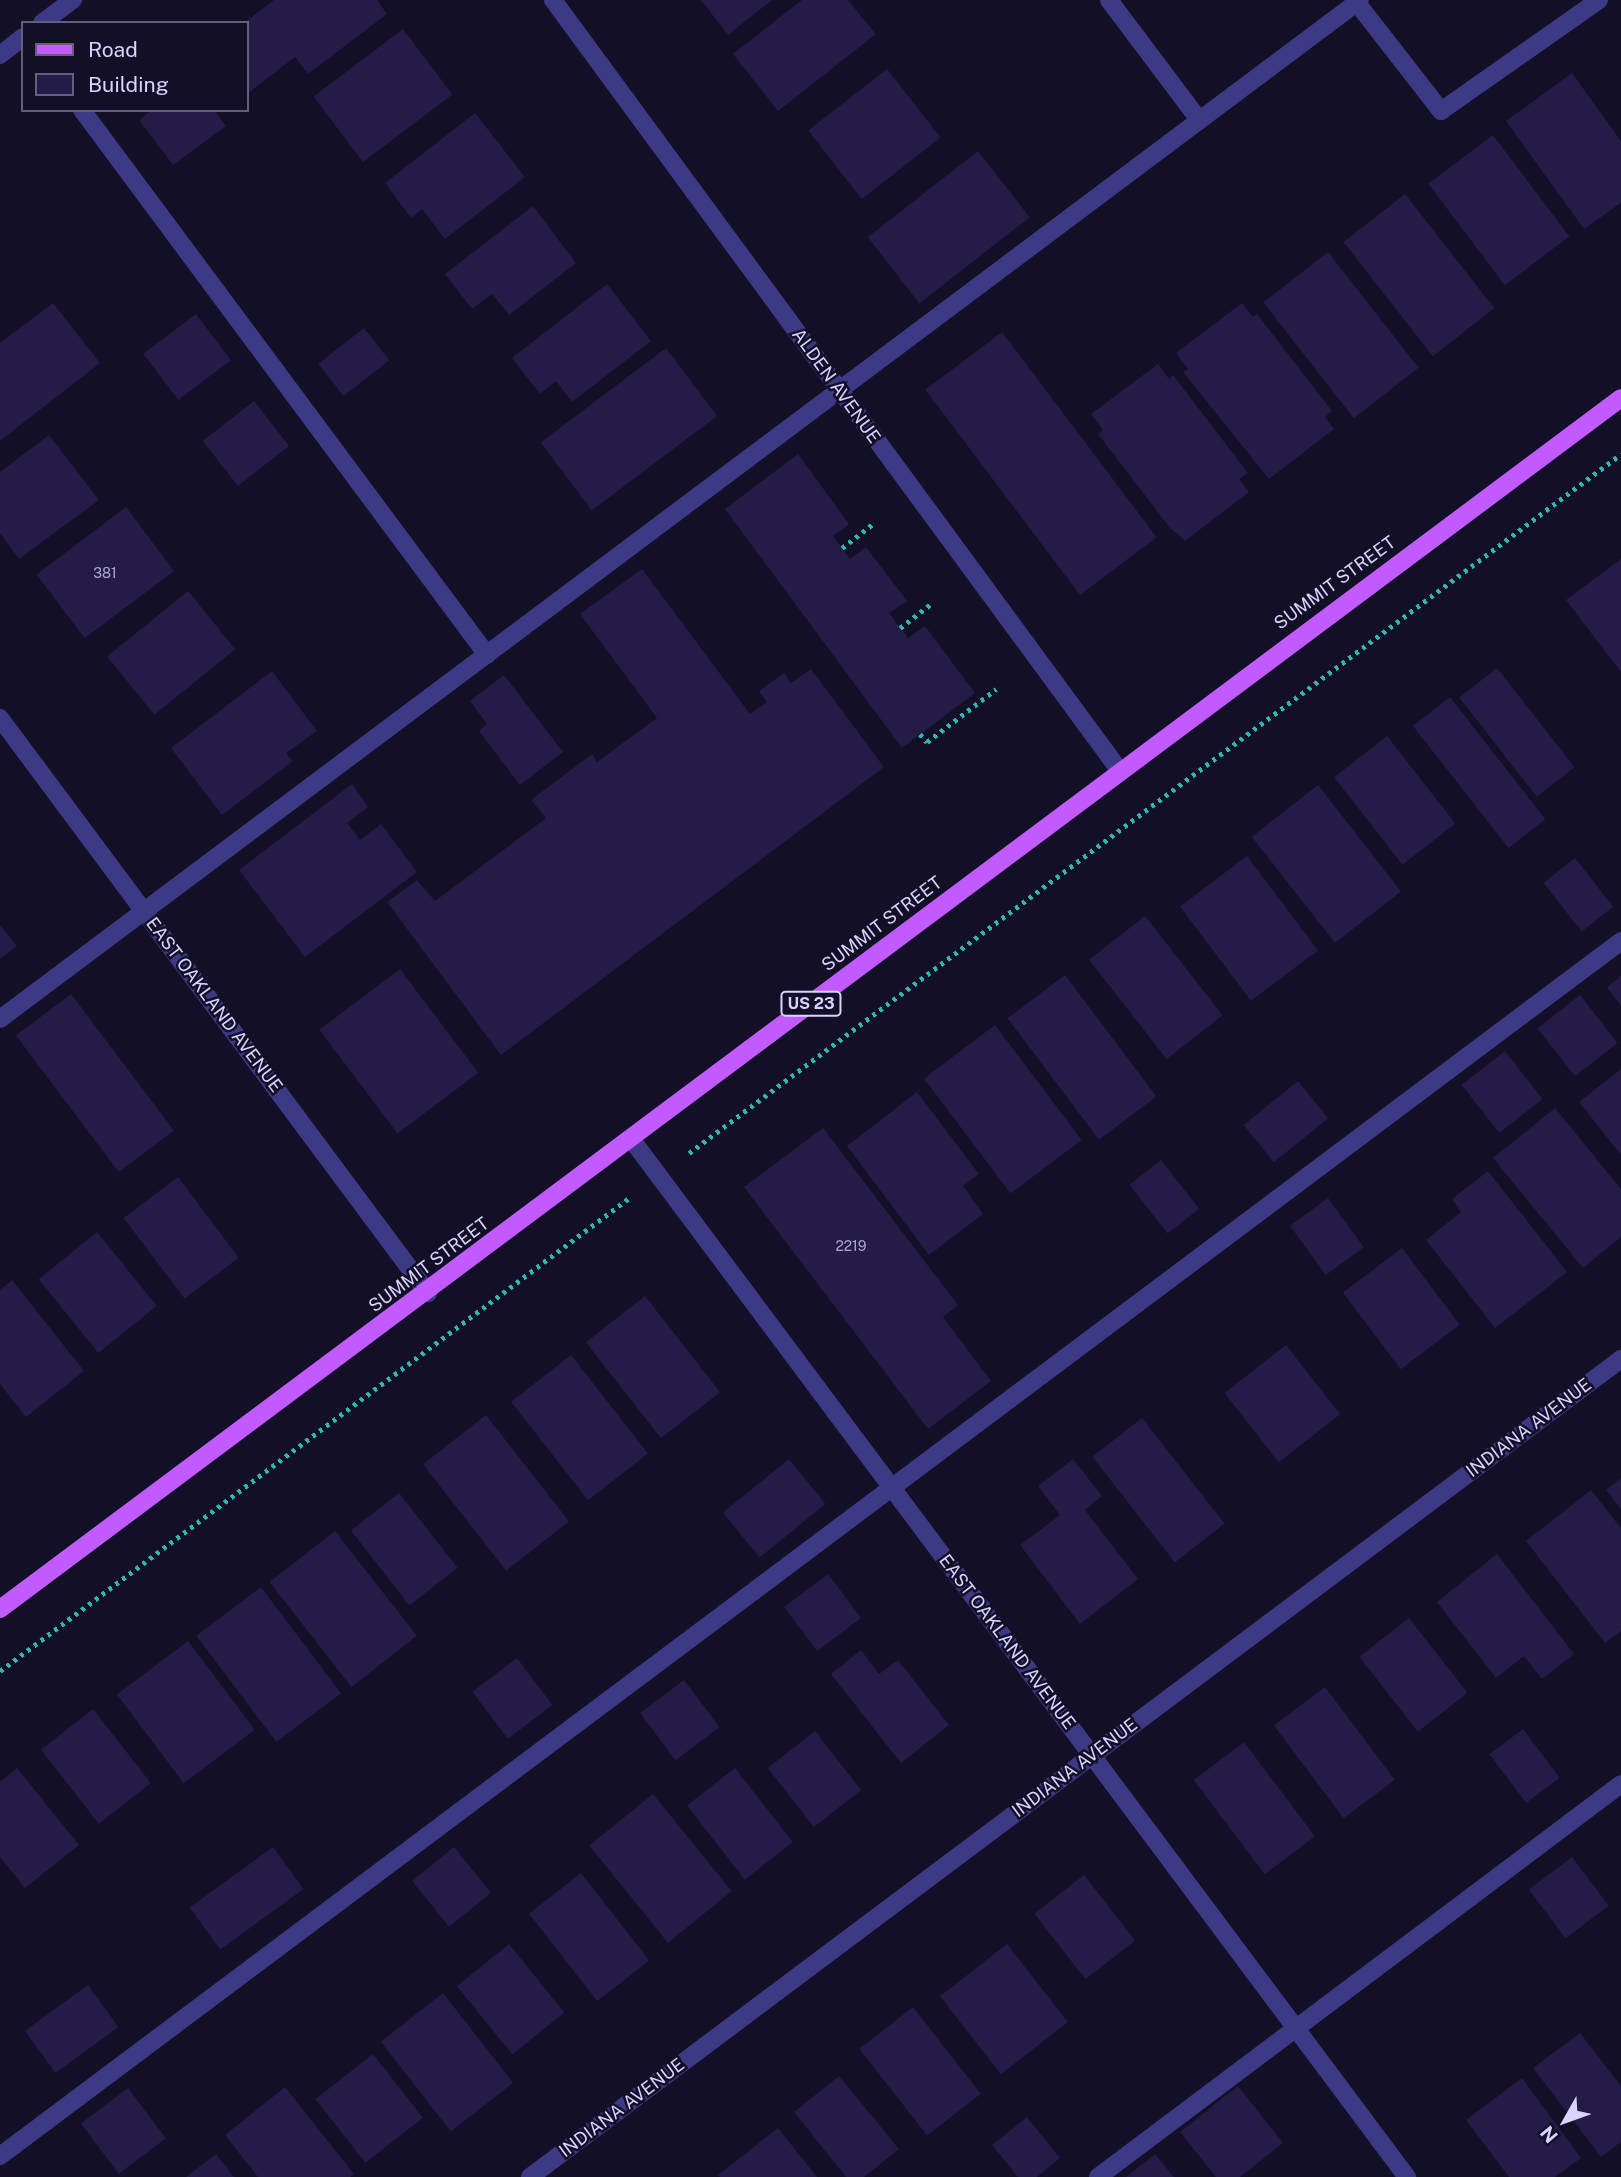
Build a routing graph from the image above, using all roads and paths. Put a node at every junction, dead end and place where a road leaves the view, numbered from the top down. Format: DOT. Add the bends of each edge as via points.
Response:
graph roads {
  1 [pos="73,0"];
  2 [pos="553,0"];
  3 [pos="1109,0"];
  4 [pos="1599,0"];
  5 [pos="1358,1"];
  6 [pos="45,21"];
  7 [pos="21,39"];
  8 [pos="0,55"];
  9 [pos="83,112"];
  10 [pos="1199,120"];
  11 [pos="839,390"];
  12 [pos="1621,398"];
  13 [pos="1621,454"];
  14 [pos="874,523"];
  15 [pos="842,548"];
  16 [pos="932,603"];
  17 [pos="900,628"];
  18 [pos="487,655"];
  19 [pos="996,689"];
  20 [pos="0,718"];
  21 [pos="920,734"];
  22 [pos="1120,771"];
  23 [pos="144,912"];
  24 [pos="1621,941"];
  25 [pos="0,1019"];
  26 [pos="632,1140"];
  27 [pos="659,1176"];
  28 [pos="428,1293"];
  29 [pos="1621,1359"];
  30 [pos="892,1488"];
  31 [pos="0,1609"];
  32 [pos="0,1671"];
  33 [pos="1092,1755"];
  34 [pos="1621,1784"];
  35 [pos="1296,2028"];
  36 [pos="0,2156"];
  37 [pos="530,2177"];
  38 [pos="1098,2177"];
  39 [pos="1407,2177"];
  1 -- 6 [label="street"];
  2 -- 11 [label="street, ALDEN AVENUE"];
  3 -- 10 [label="street"];
  4 -- 5 [label="street" via="1441,111"];
  5 -- 10 [label="street"];
  7 -- 8 [label="street"];
  9 -- 18 [label="street"];
  10 -- 11 [label="street"];
  11 -- 18 [label="street"];
  11 -- 22 [label="street, ALDEN AVENUE"];
  12 -- 22 [label="main road, SUMMIT STREET / US 23"];
  13 -- 27 [label="path"];
  14 -- 15 [label="path"];
  16 -- 17 [label="path"];
  18 -- 23 [label="street"];
  19 -- 21 [label="path" via="927,743"];
  20 -- 23 [label="street, EAST OAKLAND AVENUE"];
  22 -- 26 [label="main road, SUMMIT STREET / US 23"];
  23 -- 25 [label="street"];
  23 -- 28 [label="street, EAST OAKLAND AVENUE"];
  24 -- 30 [label="street"];
  26 -- 27 [label="street, EAST OAKLAND AVENUE"];
  26 -- 28 [label="main road, SUMMIT STREET / US 23"];
  27 -- 30 [label="street, EAST OAKLAND AVENUE"];
  27 -- 32 [label="path"];
  28 -- 31 [label="main road, SUMMIT STREET / US 23"];
  29 -- 33 [label="street, INDIANA AVENUE"];
  30 -- 33 [label="street, EAST OAKLAND AVENUE"];
  30 -- 36 [label="street"];
  33 -- 35 [label="street, EAST OAKLAND AVENUE"];
  33 -- 37 [label="street, INDIANA AVENUE"];
  34 -- 35 [label="street"];
  35 -- 38 [label="street"];
  35 -- 39 [label="street, EAST OAKLAND AVENUE"];
}
